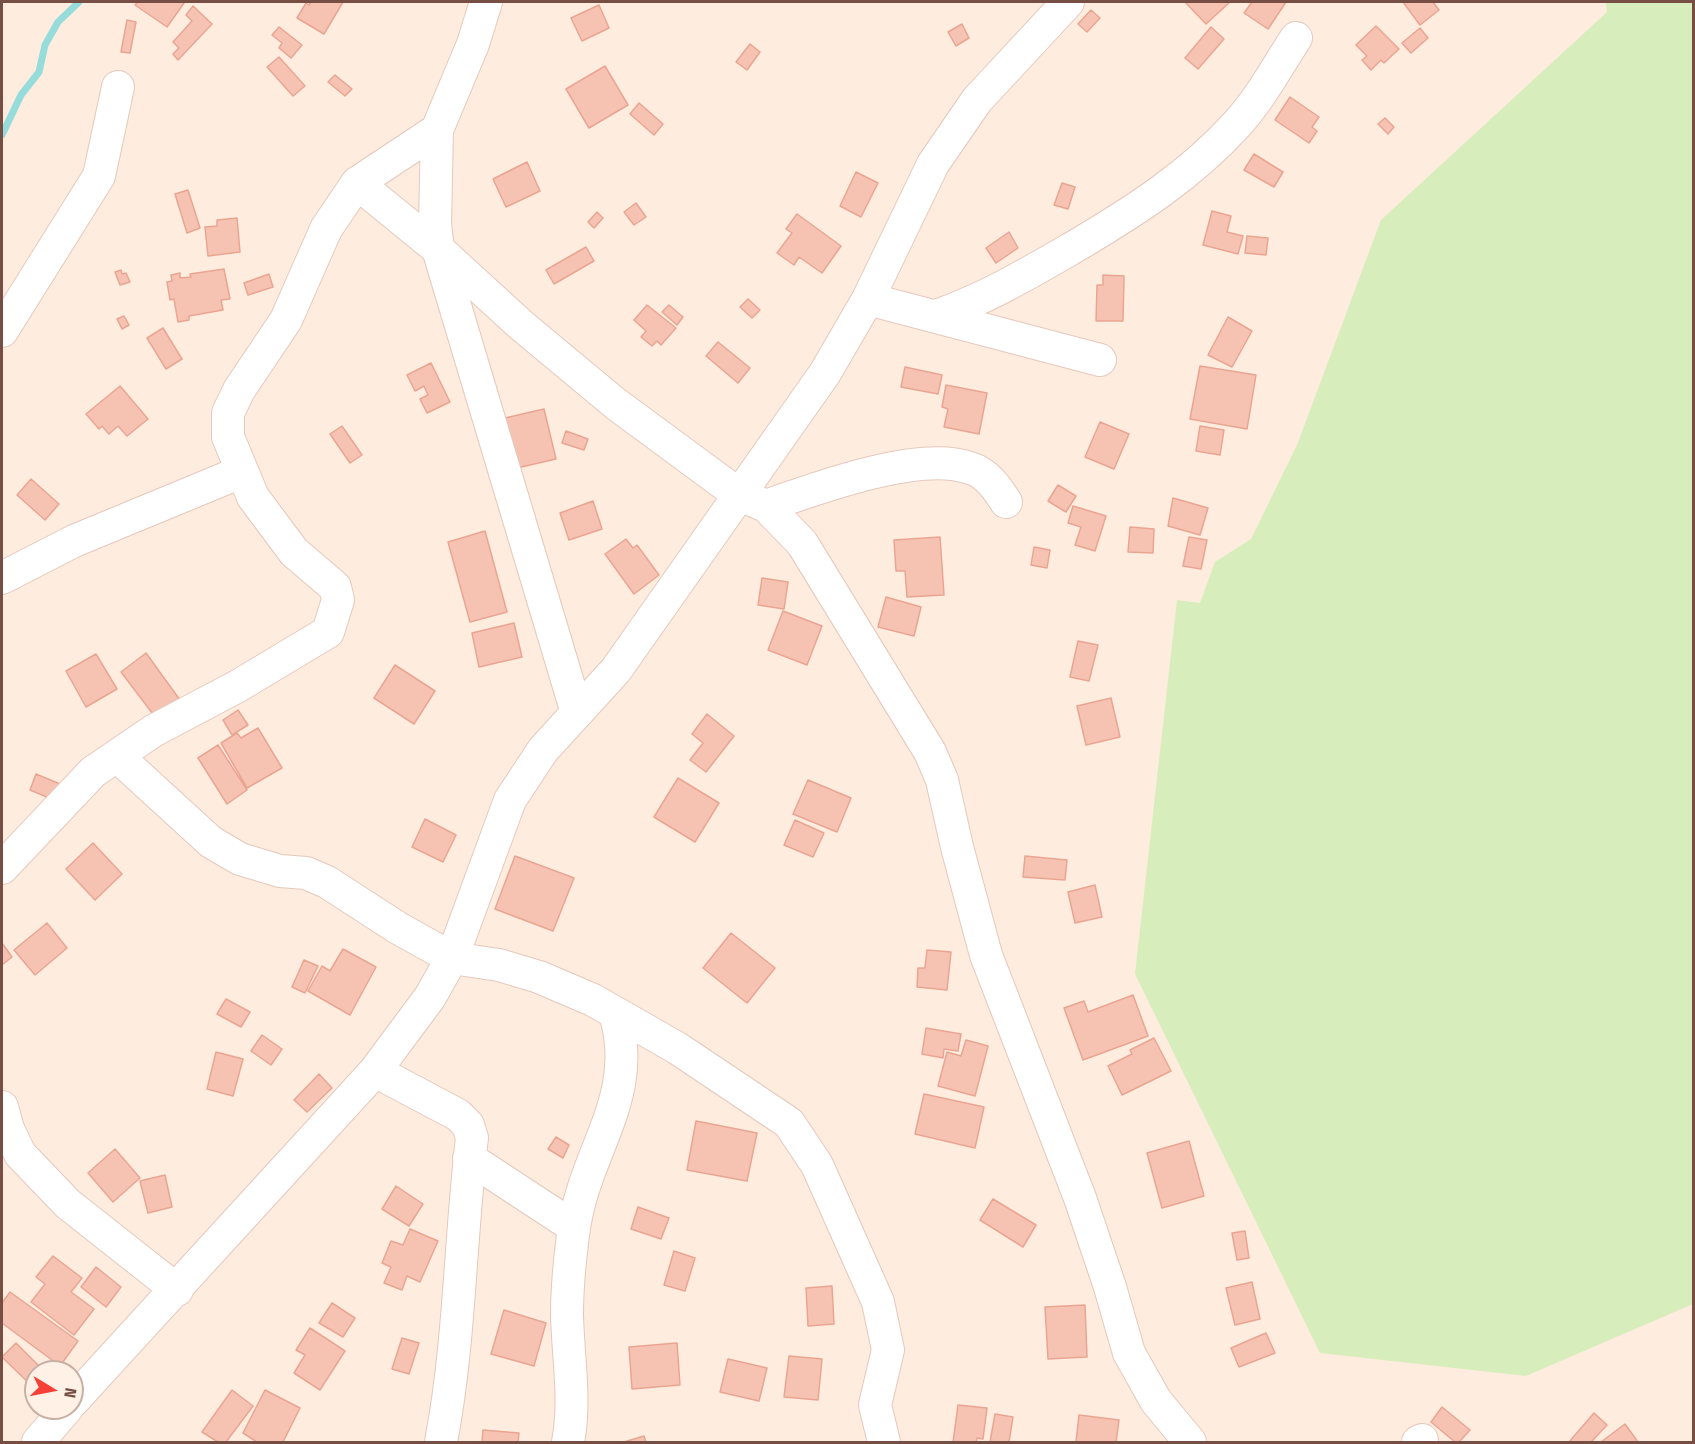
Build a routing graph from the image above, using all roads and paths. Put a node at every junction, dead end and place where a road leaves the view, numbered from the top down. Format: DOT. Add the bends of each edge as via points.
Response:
graph roads {
  1 [pos="486,2"];
  2 [pos="1068,2"];
  3 [pos="1296,38"];
  4 [pos="118,87"];
  5 [pos="437,130"];
  6 [pos="357,183"];
  7 [pos="438,249"];
  8 [pos="868,299"];
  9 [pos="936,316"];
  10 [pos="2,331"];
  11 [pos="1100,360"];
  12 [pos="241,472"];
  13 [pos="752,500"];
  14 [pos="1006,502"];
  15 [pos="2,578"];
  16 [pos="578,713"];
  17 [pos="117,756"];
  18 [pos="2,868"];
  19 [pos="452,958"];
  20 [pos="615,1013"];
  21 [pos="375,1071"];
  22 [pos="2,1107"];
  23 [pos="470,1158"];
  24 [pos="574,1227"];
  25 [pos="177,1290"];
  26 [pos="84,1389"];
  27 [pos="57,1420"];
  28 [pos="38,1443"];
  29 [pos="441,1443"];
  30 [pos="568,1443"];
  31 [pos="884,1443"];
  32 [pos="1190,1443"];
  1 -- 5 [label="street"];
  2 -- 8 [label="street" via="977,100 933,164"];
  3 -- 9 [label="street" via="1238,123 1193,169 1136,209 1035,270 972,303"];
  4 -- 10 [label="street" via="99,176"];
  5 -- 6 [label="street"];
  5 -- 7 [label="street"];
  6 -- 7 [label="street"];
  6 -- 12 [label="street" via="326,229 286,320 228,413 228,436"];
  7 -- 13 [label="street" via="616,404"];
  7 -- 16 [label="street"];
  8 -- 9 [label="street"];
  8 -- 13 [label="street"];
  9 -- 11 [label="street"];
  12 -- 15 [label="street" via="74,541"];
  12 -- 17 [label="street" via="253,497 294,552 335,587 335,616 328,632 153,731"];
  13 -- 14 [label="street" via="947,462 973,468 993,483"];
  13 -- 16 [label="street"];
  13 -- 32 [label="street" via="802,543 930,752 942,780 986,955 1080,1198 1129,1353 1156,1401"];
  16 -- 19 [label="street" via="543,750 510,800"];
  17 -- 18 [label="street" via="93,772"];
  17 -- 19 [label="street" via="212,842 258,866 306,873 327,882"];
  19 -- 20 [label="street" via="499,965 539,977"];
  19 -- 21 [label="street" via="430,997"];
  20 -- 24 [label="street" via="621,1031 620,1087 588,1172"];
  20 -- 31 [label="street" via="677,1048 789,1123 804,1143 878,1302 888,1350 875,1405"];
  21 -- 23 [label="street" via="458,1115 468,1125 472,1138"];
  21 -- 25 [label="street"];
  22 -- 25 [label="street" via="20,1154 60,1196"];
  23 -- 24 [label="street"];
  23 -- 29 [label="street" via="458,1312"];
  24 -- 30 [label="street" via="567,1313 572,1395"];
  25 -- 26 [label="street"];
  27 -- 28 [label="street"];
}
